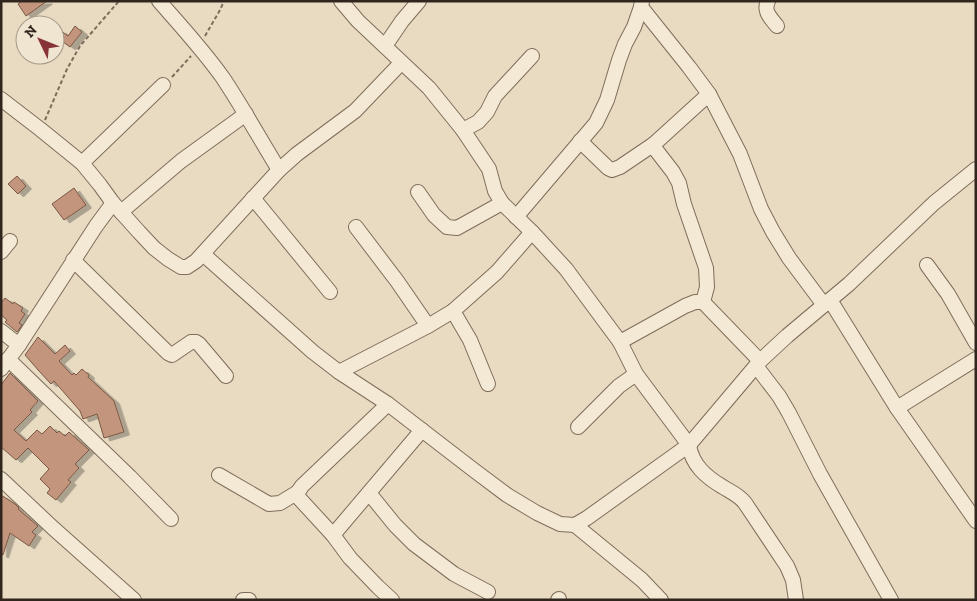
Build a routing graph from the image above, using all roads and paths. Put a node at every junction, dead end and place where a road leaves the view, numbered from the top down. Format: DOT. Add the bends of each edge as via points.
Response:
graph roads {
  1 [pos="119,1"];
  2 [pos="159,1"];
  3 [pos="341,1"];
  4 [pos="419,1"];
  5 [pos="768,1"];
  6 [pos="641,4"];
  7 [pos="778,26"];
  8 [pos="385,46"];
  9 [pos="532,56"];
  10 [pos="401,63"];
  11 [pos="163,85"];
  12 [pos="709,94"];
  13 [pos="1,99"];
  14 [pos="246,114"];
  15 [pos="40,129"];
  16 [pos="463,130"];
  17 [pos="580,141"];
  18 [pos="654,144"];
  19 [pos="82,163"];
  20 [pos="976,169"];
  21 [pos="279,170"];
  22 [pos="418,192"];
  23 [pos="253,198"];
  24 [pos="502,204"];
  25 [pos="117,207"];
  26 [pos="516,217"];
  27 [pos="356,228"];
  28 [pos="532,232"];
  29 [pos="203,254"];
  30 [pos="73,260"];
  31 [pos="926,265"];
  32 [pos="330,292"];
  33 [pos="703,302"];
  34 [pos="827,303"];
  35 [pos="453,311"];
  36 [pos="428,326"];
  37 [pos="1,331"];
  38 [pos="620,342"];
  39 [pos="976,343"];
  40 [pos="18,345"];
  41 [pos="976,359"];
  42 [pos="5,364"];
  43 [pos="758,364"];
  44 [pos="339,372"];
  45 [pos="636,374"];
  46 [pos="226,376"];
  47 [pos="488,384"];
  48 [pos="388,404"];
  49 [pos="897,408"];
  50 [pos="578,428"];
  51 [pos="422,430"];
  52 [pos="689,445"];
  53 [pos="219,475"];
  54 [pos="1,479"];
  55 [pos="298,492"];
  56 [pos="369,493"];
  57 [pos="171,519"];
  58 [pos="976,520"];
  59 [pos="575,525"];
  60 [pos="333,535"];
  61 [pos="488,592"];
  62 [pos="134,600"];
  63 [pos="243,600"];
  64 [pos="249,600"];
  65 [pos="392,600"];
  66 [pos="661,600"];
  67 [pos="796,600"];
  68 [pos="891,600"];
  1 -- 15 [label="path" via="80,46"];
  2 -- 14 [label="street" via="199,46"];
  3 -- 8 [label="street"];
  4 -- 8 [label="street"];
  5 -- 7 [label="street" via="765,6 767,12"];
  6 -- 12 [label="street"];
  6 -- 17 [label="street" via="607,100 596,123"];
  8 -- 10 [label="street"];
  9 -- 16 [label="street" via="495,96 478,122"];
  10 -- 16 [label="street" via="429,88"];
  10 -- 21 [label="street" via="354,111"];
  11 -- 19 [label="street"];
  12 -- 18 [label="street"];
  12 -- 34 [label="street" via="740,154 760,208 773,232 789,258"];
  13 -- 15 [label="street"];
  14 -- 21 [label="street"];
  14 -- 25 [label="street"];
  15 -- 19 [label="street"];
  16 -- 24 [label="street" via="489,169"];
  17 -- 18 [label="street" via="612,170"];
  17 -- 26 [label="street"];
  18 -- 33 [label="street" via="679,183 706,268 707,286"];
  19 -- 25 [label="street"];
  20 -- 34 [label="street" via="934,203"];
  21 -- 23 [label="street"];
  22 -- 24 [label="street" via="447,227 457,228"];
  23 -- 29 [label="street"];
  23 -- 32 [label="street"];
  24 -- 26 [label="street"];
  25 -- 29 [label="street" via="154,248 181,267 188,267"];
  25 -- 30 [label="street"];
  26 -- 28 [label="street"];
  27 -- 36 [label="street"];
  28 -- 35 [label="street" via="497,272"];
  28 -- 38 [label="street" via="566,269"];
  29 -- 44 [label="street"];
  30 -- 40 [label="street"];
  30 -- 46 [label="street" via="168,353 172,355 196,342"];
  31 -- 39 [label="street" via="948,294"];
  33 -- 38 [label="street" via="690,304"];
  33 -- 43 [label="street"];
  34 -- 43 [label="street"];
  34 -- 49 [label="street"];
  35 -- 36 [label="street"];
  35 -- 47 [label="street" via="470,340"];
  36 -- 44 [label="street"];
  37 -- 40 [label="street"];
  38 -- 45 [label="street"];
  40 -- 42 [label="street"];
  41 -- 49 [label="street"];
  42 -- 57 [label="street" via="130,477"];
  43 -- 52 [label="street"];
  43 -- 68 [label="street" via="779,396"];
  44 -- 48 [label="street"];
  45 -- 50 [label="street" via="619,386"];
  45 -- 52 [label="street"];
  48 -- 51 [label="street"];
  48 -- 55 [label="street"];
  49 -- 58 [label="street"];
  51 -- 56 [label="street"];
  51 -- 59 [label="street" via="507,495 560,524"];
  52 -- 59 [label="street"];
  52 -- 67 [label="street" via="696,464 746,503 787,566"];
  53 -- 55 [label="street" via="269,504 280,503"];
  54 -- 62 [label="street"];
  55 -- 60 [label="street" via="298,497"];
  56 -- 60 [label="street"];
  56 -- 61 [label="street" via="414,544 454,574"];
  59 -- 66 [label="street" via="642,580"];
  60 -- 65 [label="street" via="350,558"];
  63 -- 64 [label="street"];
}
